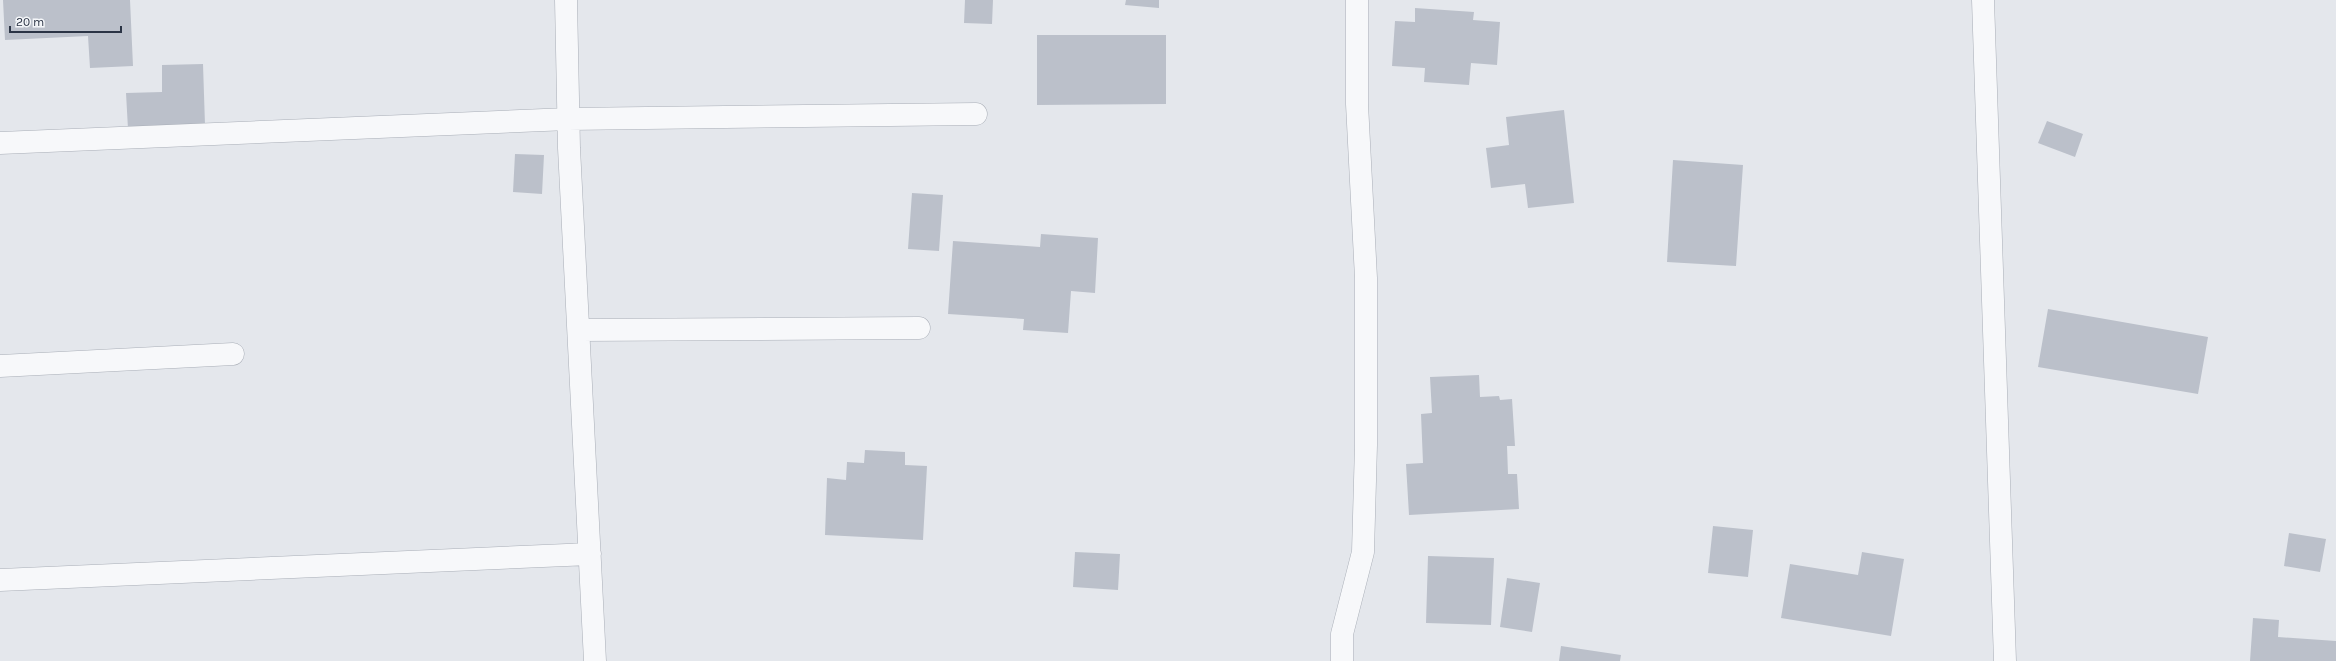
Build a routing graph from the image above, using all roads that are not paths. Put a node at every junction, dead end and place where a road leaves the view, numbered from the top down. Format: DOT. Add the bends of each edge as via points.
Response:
graph roads {
  1 [pos="566,0"];
  2 [pos="1357,0"];
  3 [pos="1983,0"];
  4 [pos="976,114"];
  5 [pos="568,119"];
  6 [pos="0,143"];
  7 [pos="919,328"];
  8 [pos="579,330"];
  9 [pos="233,354"];
  10 [pos="0,366"];
  11 [pos="590,554"];
  12 [pos="0,580"];
  13 [pos="595,661"];
  14 [pos="1342,661"];
  15 [pos="2005,661"];
  1 -- 5 [label="street"];
  2 -- 14 [label="street" via="1357,104 1366,278 1366,445 1363,552 1342,634"];
  3 -- 15 [label="street"];
  4 -- 5 [label="street"];
  5 -- 6 [label="street"];
  5 -- 8 [label="street"];
  7 -- 8 [label="street"];
  8 -- 11 [label="street"];
  9 -- 10 [label="street"];
  11 -- 12 [label="street"];
  11 -- 13 [label="street"];
}
